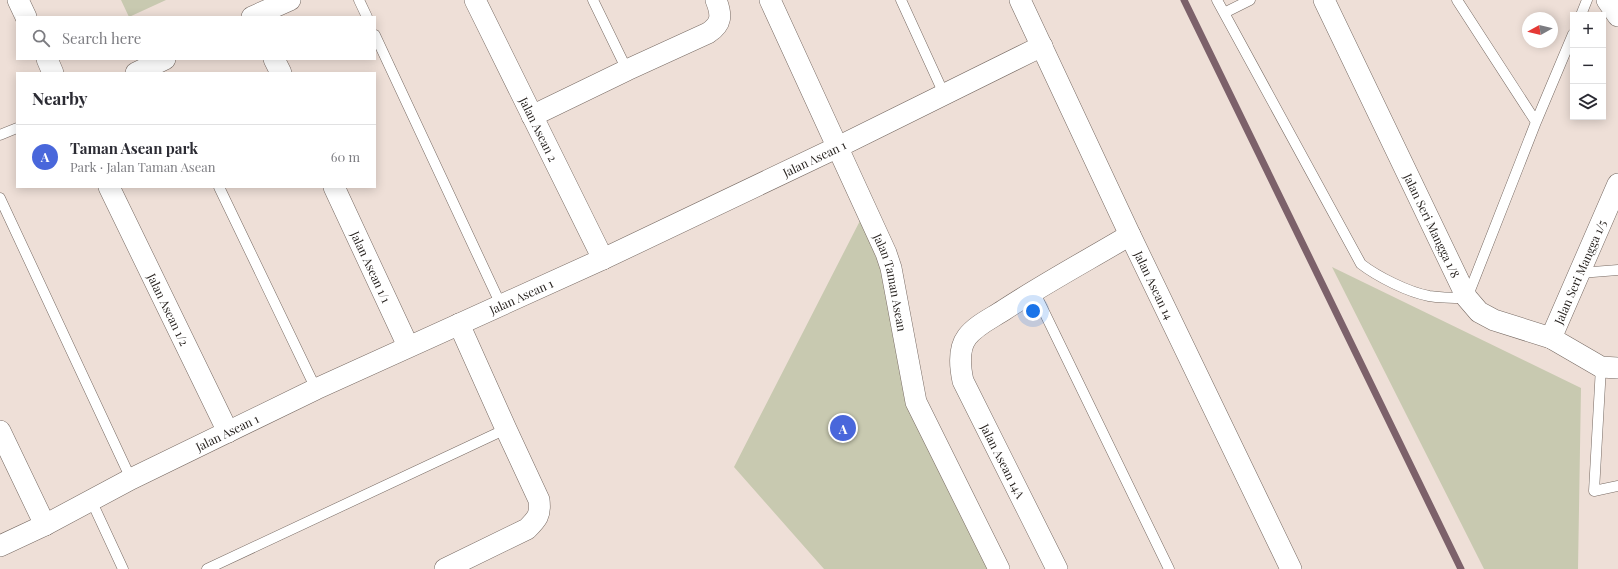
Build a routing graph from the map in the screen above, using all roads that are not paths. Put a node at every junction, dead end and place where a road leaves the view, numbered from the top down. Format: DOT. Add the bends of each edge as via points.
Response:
graph roads {
  1 [pos="18,0"];
  2 [pos="290,0"];
  3 [pos="359,0"];
  4 [pos="475,0"];
  5 [pos="593,0"];
  6 [pos="716,0"];
  7 [pos="770,0"];
  8 [pos="900,0"];
  9 [pos="1020,0"];
  10 [pos="1217,0"];
  11 [pos="1250,0"];
  12 [pos="1324,0"];
  13 [pos="1457,0"];
  14 [pos="1587,0"];
  15 [pos="1607,0"];
  16 [pos="1582,12"];
  17 [pos="1224,13"];
  18 [pos="26,16"];
  19 [pos="256,16"];
  20 [pos="367,16"];
  21 [pos="1618,16"];
  22 [pos="376,37"];
  23 [pos="1570,41"];
  24 [pos="1042,46"];
  25 [pos="48,60"];
  26 [pos="274,60"];
  27 [pos="162,65"];
  28 [pos="627,70"];
  29 [pos="54,72"];
  30 [pos="139,72"];
  31 [pos="280,72"];
  32 [pos="944,94"];
  33 [pos="532,116"];
  34 [pos="1536,122"];
  35 [pos="16,128"];
  36 [pos="0,135"];
  37 [pos="838,147"];
  38 [pos="1618,184"];
  39 [pos="109,188"];
  40 [pos="219,188"];
  41 [pos="334,188"];
  42 [pos="0,198"];
  43 [pos="1130,235"];
  44 [pos="603,259"];
  45 [pos="1618,270"];
  46 [pos="1580,273"];
  47 [pos="1034,291"];
  48 [pos="1467,298"];
  49 [pos="501,305"];
  50 [pos="459,324"];
  51 [pos="1551,338"];
  52 [pos="408,346"];
  53 [pos="1610,368"];
  54 [pos="316,389"];
  55 [pos="506,429"];
  56 [pos="0,431"];
  57 [pos="228,432"];
  58 [pos="131,479"];
  59 [pos="1618,486"];
  60 [pos="91,500"];
  61 [pos="45,525"];
  62 [pos="0,546"];
  63 [pos="123,569"];
  64 [pos="207,569"];
  65 [pos="445,569"];
  66 [pos="999,569"];
  67 [pos="1057,569"];
  68 [pos="1169,569"];
  69 [pos="1291,569"];
  1 -- 18 [label="street"];
  2 -- 19 [label="street"];
  3 -- 20 [label="lane"];
  4 -- 33 [label="street, Jalan Asean 2"];
  5 -- 28 [label="lane"];
  6 -- 28 [label="street" via="720,9 716,28"];
  7 -- 37 [label="street, Jalan Taman Asean"];
  8 -- 32 [label="lane"];
  9 -- 24 [label="street, Jalan Asean 14"];
  10 -- 17 [label="lane"];
  11 -- 17 [label="lane"];
  12 -- 48 [label="street, Jalan Seri Mangga 1/8"];
  13 -- 34 [label="lane"];
  14 -- 16 [label="lane"];
  15 -- 21 [label="street"];
  17 -- 48 [label="lane" via="1361,264 1407,289 1428,296"];
  22 -- 49 [label="lane"];
  23 -- 34 [label="lane"];
  24 -- 32 [label="street, Jalan Asean 1"];
  24 -- 43 [label="street, Jalan Asean 14"];
  25 -- 29 [label="street"];
  26 -- 31 [label="street"];
  27 -- 30 [label="street"];
  28 -- 33 [label="street"];
  32 -- 37 [label="street, Jalan Asean 1"];
  33 -- 44 [label="street, Jalan Asean 2"];
  34 -- 48 [label="lane"];
  35 -- 36 [label="lane"];
  37 -- 44 [label="street, Jalan Asean 1"];
  37 -- 66 [label="street, Jalan Taman Asean" via="891,268 916,402"];
  38 -- 46 [label="street, Jalan Seri Mangga 1/5"];
  39 -- 57 [label="street, Jalan Asean 1/2"];
  40 -- 54 [label="lane"];
  41 -- 52 [label="street, Jalan Asean 1/1"];
  42 -- 58 [label="lane"];
  43 -- 47 [label="street"];
  43 -- 69 [label="street, Jalan Asean 14"];
  44 -- 49 [label="street, Jalan Asean 1"];
  45 -- 46 [label="lane"];
  46 -- 51 [label="street, Jalan Seri Mangga 1/5"];
  47 -- 67 [label="street, Jalan Asean 14A" via="966,337 959,364 963,381"];
  47 -- 68 [label="lane"];
  48 -- 51 [label="street, Jalan Seri Mangga 1/8" via="1479,312 1494,320"];
  49 -- 50 [label="street, Jalan Asean 1"];
  50 -- 52 [label="street, Jalan Asean 1"];
  50 -- 55 [label="street"];
  51 -- 53 [label="street, Jalan Seri Mangga 1/8"];
  52 -- 54 [label="street, Jalan Asean 1"];
  53 -- 59 [label="lane" via="1594,491"];
  54 -- 57 [label="street, Jalan Asean 1"];
  55 -- 64 [label="lane"];
  55 -- 65 [label="street" via="539,500 541,510 527,529"];
  56 -- 61 [label="street"];
  57 -- 58 [label="street, Jalan Asean 1"];
  58 -- 60 [label="street, Jalan Asean 1"];
  60 -- 61 [label="street, Jalan Asean 1"];
  60 -- 63 [label="lane"];
  61 -- 62 [label="street, Jalan Asean 1"];
}
